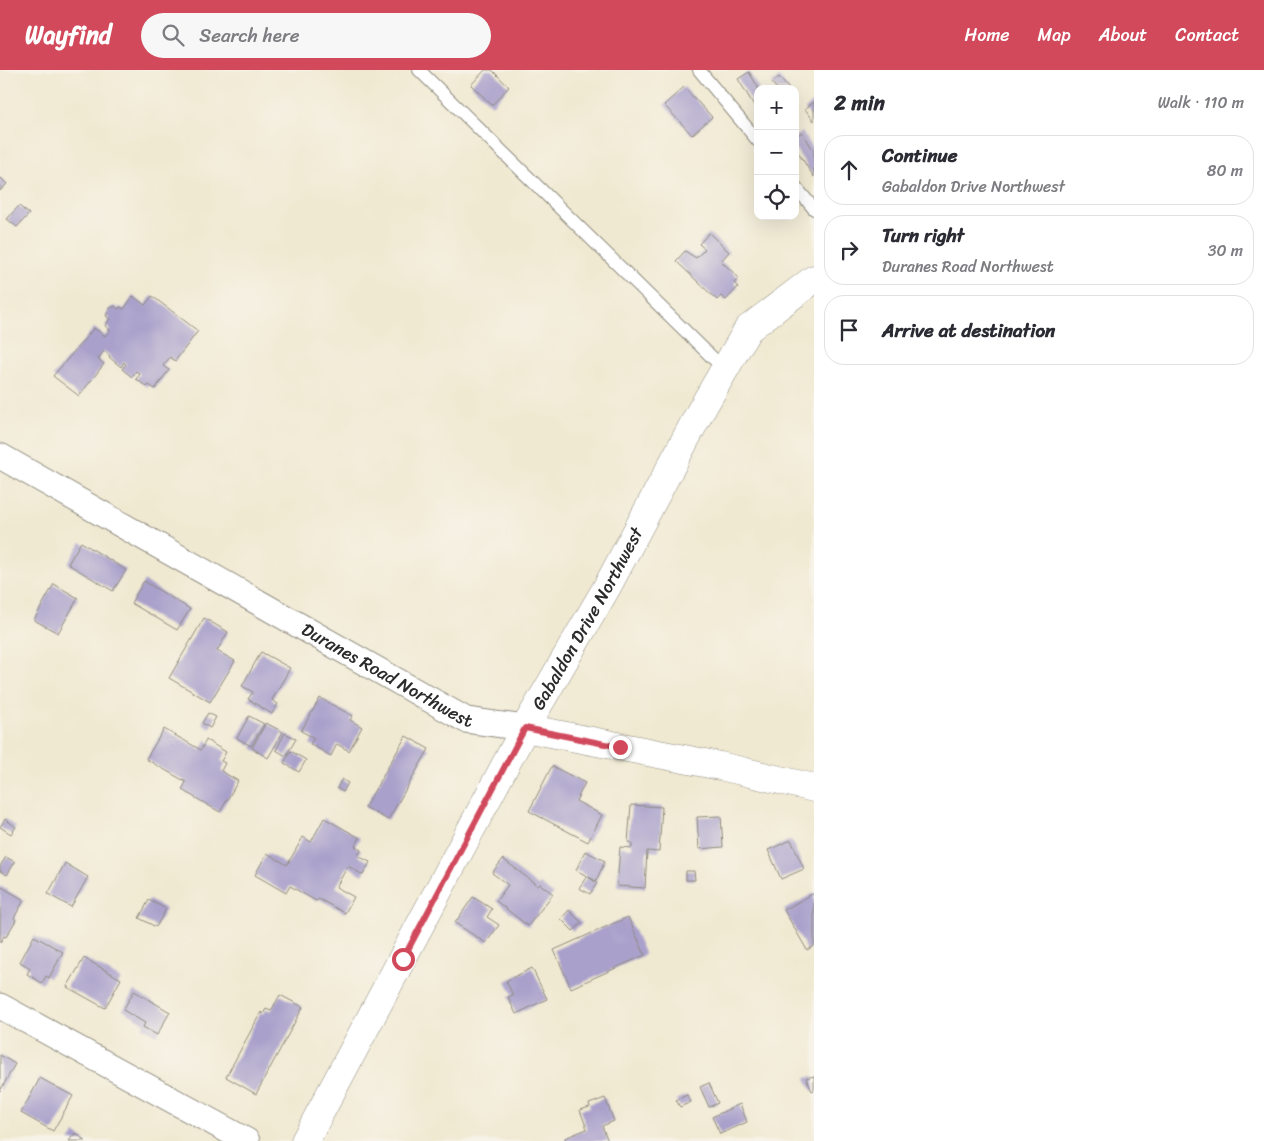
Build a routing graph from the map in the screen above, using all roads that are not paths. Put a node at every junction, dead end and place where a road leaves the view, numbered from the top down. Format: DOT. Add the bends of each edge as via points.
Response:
graph roads {
  1 [pos="419,70"];
  2 [pos="699,70"];
  3 [pos="754,136"];
  4 [pos="799,191"];
  5 [pos="814,209"];
  6 [pos="814,279"];
  7 [pos="725,370"];
  8 [pos="0,456"];
  9 [pos="525,728"];
  10 [pos="811,791"];
  11 [pos="0,1006"];
  12 [pos="247,1141"];
  13 [pos="305,1141"];
  1 -- 7 [label="lane"];
  2 -- 3 [label="lane"];
  4 -- 5 [label="lane"];
  6 -- 7 [label="street, Gabaldon Drive Northwest" via="748,329"];
  7 -- 9 [label="street, Gabaldon Drive Northwest" via="607,587"];
  8 -- 9 [label="street, Duranes Road Northwest" via="466,720"];
  9 -- 10 [label="street, Duranes Road Northwest" via="720,766"];
  9 -- 13 [label="street, Gabaldon Drive Northwest"];
  11 -- 12 [label="street"];
}
